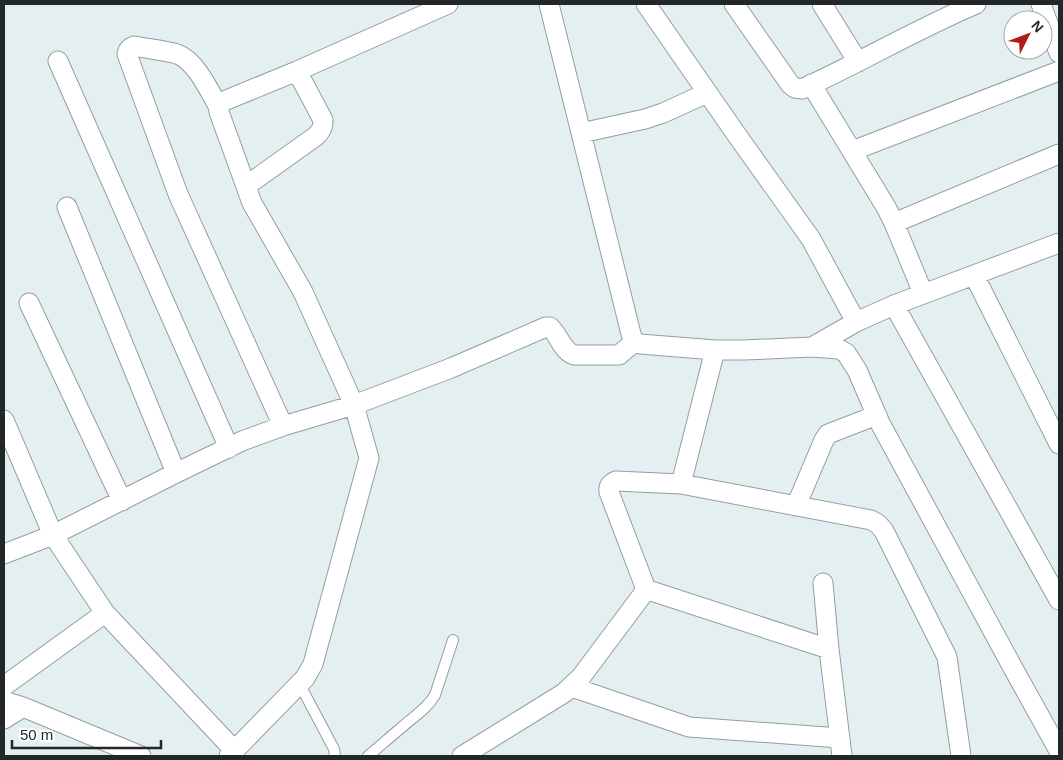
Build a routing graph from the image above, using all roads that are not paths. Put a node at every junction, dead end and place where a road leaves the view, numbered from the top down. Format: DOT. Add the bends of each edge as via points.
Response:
graph roads {
  1 [pos="448,4"];
  2 [pos="549,4"];
  3 [pos="646,4"];
  4 [pos="734,4"];
  5 [pos="822,4"];
  6 [pos="976,4"];
  7 [pos="1040,4"];
  8 [pos="954,8"];
  9 [pos="1059,53"];
  10 [pos="58,62"];
  11 [pos="858,62"];
  12 [pos="296,71"];
  13 [pos="1059,71"];
  14 [pos="811,84"];
  15 [pos="707,93"];
  16 [pos="218,106"];
  17 [pos="581,133"];
  18 [pos="852,152"];
  19 [pos="1059,154"];
  20 [pos="246,186"];
  21 [pos="67,207"];
  22 [pos="894,223"];
  23 [pos="1059,243"];
  24 [pos="974,275"];
  25 [pos="923,294"];
  26 [pos="29,303"];
  27 [pos="894,305"];
  28 [pos="856,322"];
  29 [pos="634,342"];
  30 [pos="812,347"];
  31 [pos="715,350"];
  32 [pos="354,405"];
  33 [pos="877,415"];
  34 [pos="4,420"];
  35 [pos="283,426"];
  36 [pos="1059,444"];
  37 [pos="229,448"];
  38 [pos="176,473"];
  39 [pos="681,484"];
  40 [pos="122,501"];
  41 [pos="796,506"];
  42 [pos="53,535"];
  43 [pos="4,554"];
  44 [pos="823,583"];
  45 [pos="645,589"];
  46 [pos="1059,600"];
  47 [pos="105,613"];
  48 [pos="453,640"];
  49 [pos="829,649"];
  50 [pos="299,683"];
  51 [pos="4,686"];
  52 [pos="572,687"];
  53 [pos="4,701"];
  54 [pos="22,707"];
  55 [pos="4,719"];
  56 [pos="841,747"];
  57 [pos="1059,751"];
  58 [pos="232,753"];
  59 [pos="142,756"];
  60 [pos="335,756"];
  61 [pos="368,756"];
  62 [pos="462,756"];
  63 [pos="961,756"];
  1 -- 12 [label="street"];
  2 -- 17 [label="street"];
  3 -- 15 [label="street"];
  4 -- 14 [label="street" via="790,84 802,89"];
  5 -- 11 [label="street"];
  6 -- 8 [label="street"];
  7 -- 9 [label="street"];
  8 -- 11 [label="street"];
  10 -- 37 [label="street"];
  11 -- 14 [label="street"];
  12 -- 16 [label="street"];
  12 -- 20 [label="street" via="323,120 321,131"];
  13 -- 18 [label="street"];
  14 -- 18 [label="street"];
  15 -- 17 [label="street" via="646,119"];
  15 -- 28 [label="street" via="812,239"];
  16 -- 20 [label="street"];
  16 -- 35 [label="street" via="194,67 178,54 134,46 128,50 178,194"];
  17 -- 29 [label="street"];
  18 -- 22 [label="street"];
  19 -- 22 [label="street"];
  20 -- 32 [label="street" via="302,292"];
  21 -- 38 [label="street"];
  22 -- 25 [label="street"];
  23 -- 24 [label="street"];
  24 -- 25 [label="street"];
  24 -- 36 [label="street"];
  25 -- 27 [label="street"];
  26 -- 40 [label="street"];
  27 -- 28 [label="street"];
  27 -- 46 [label="street"];
  28 -- 30 [label="street"];
  29 -- 31 [label="street"];
  29 -- 32 [label="street" via="619,355 574,355 566,350 553,330 546,327 460,365"];
  30 -- 31 [label="street"];
  30 -- 33 [label="street" via="839,349 846,353"];
  31 -- 39 [label="street"];
  32 -- 35 [label="street"];
  32 -- 50 [label="street" via="367,449 368,465 313,664"];
  33 -- 41 [label="street" via="828,434"];
  33 -- 57 [label="street"];
  34 -- 42 [label="street"];
  35 -- 37 [label="street"];
  37 -- 38 [label="street"];
  38 -- 40 [label="street"];
  39 -- 41 [label="street"];
  39 -- 45 [label="street" via="616,481 608,487"];
  40 -- 42 [label="street"];
  41 -- 63 [label="street" via="871,520 884,531 947,657"];
  42 -- 43 [label="street"];
  42 -- 47 [label="street"];
  44 -- 49 [label="street"];
  45 -- 49 [label="street"];
  45 -- 52 [label="street"];
  47 -- 51 [label="street"];
  47 -- 58 [label="street"];
  48 -- 61 [label="lane" via="432,702"];
  49 -- 56 [label="street"];
  50 -- 58 [label="street"];
  50 -- 60 [label="lane"];
  52 -- 56 [label="street" via="689,726"];
  52 -- 62 [label="street"];
  53 -- 54 [label="street"];
  54 -- 55 [label="street"];
  54 -- 59 [label="street"];
}
